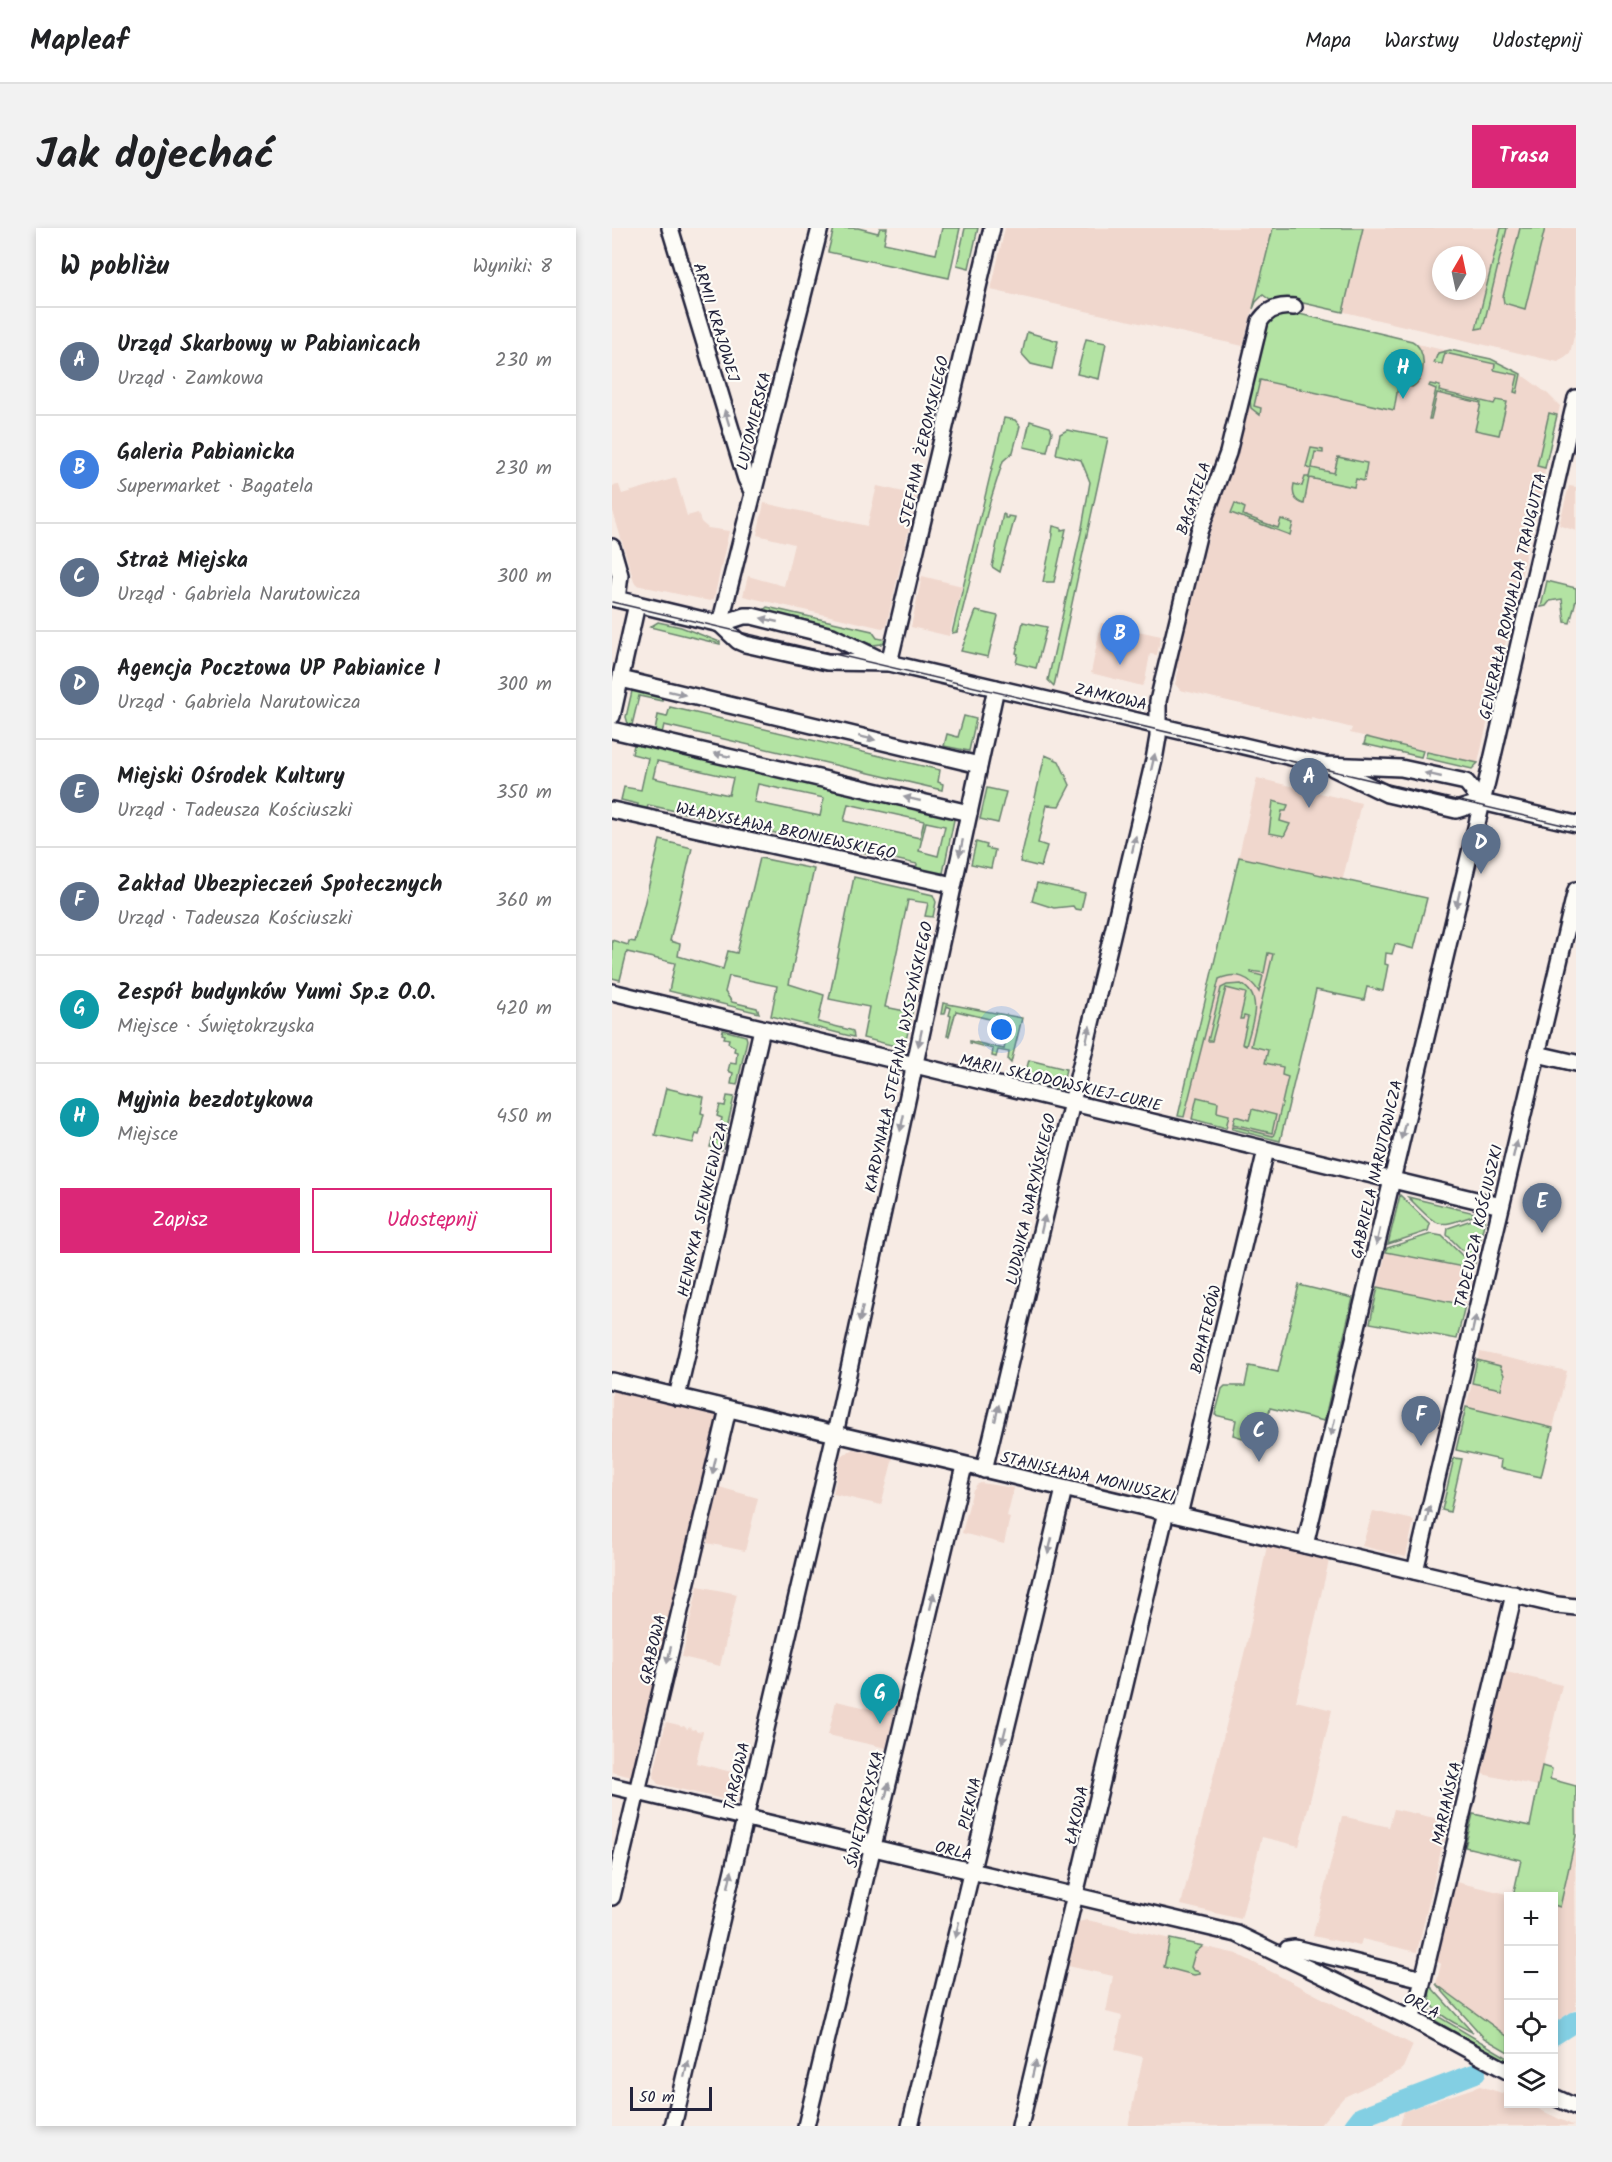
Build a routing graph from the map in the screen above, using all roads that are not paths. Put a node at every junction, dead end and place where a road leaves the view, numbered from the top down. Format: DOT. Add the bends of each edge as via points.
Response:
graph roads {
  1 [pos="670,228"];
  2 [pos="820,228"];
  3 [pos="992,228"];
  4 [pos="1294,307"];
  5 [pos="1576,398"];
  6 [pos="1568,466"];
  7 [pos="753,493"];
  8 [pos="612,547"];
  9 [pos="614,599"];
  10 [pos="637,604"];
  11 [pos="720,624"];
  12 [pos="889,663"];
  13 [pos="621,679"];
  14 [pos="996,688"];
  15 [pos="612,716"];
  16 [pos="1159,726"];
  17 [pos="612,729"];
  18 [pos="979,765"];
  19 [pos="1325,765"];
  20 [pos="1482,802"];
  21 [pos="612,810"];
  22 [pos="969,813"];
  23 [pos="1576,824"];
  24 [pos="953,885"];
  25 [pos="1576,890"];
  26 [pos="612,992"];
  27 [pos="762,1029"];
  28 [pos="1537,1054"];
  29 [pos="1576,1063"];
  30 [pos="915,1066"];
  31 [pos="1072,1103"];
  32 [pos="1266,1150"];
  33 [pos="1392,1180"];
  34 [pos="1501,1206"];
  35 [pos="612,1381"];
  36 [pos="677,1397"];
  37 [pos="728,1409"];
  38 [pos="835,1434"];
  39 [pos="964,1466"];
  40 [pos="984,1470"];
  41 [pos="1064,1489"];
  42 [pos="1172,1514"];
  43 [pos="1305,1545"];
  44 [pos="1415,1571"];
  45 [pos="1514,1594"];
  46 [pos="1557,1605"];
  47 [pos="1576,1608"];
  48 [pos="1576,1616"];
  49 [pos="612,1786"];
  50 [pos="637,1792"];
  51 [pos="745,1818"];
  52 [pos="874,1848"];
  53 [pos="971,1873"];
  54 [pos="1075,1896"];
  55 [pos="612,1897"];
  56 [pos="1285,1957"];
  57 [pos="1423,1979"];
  58 [pos="1410,2018"];
  59 [pos="1504,2069"];
  60 [pos="1558,2099"];
  61 [pos="1576,2107"];
  62 [pos="673,2126"];
  63 [pos="807,2126"];
  64 [pos="910,2126"];
  65 [pos="1020,2126"];
  7 -- 1 [label="street, ARMII KRAJOWEJ, one-way"];
  2 -- 7 [label="street, LUTOMIERSKA"];
  3 -- 12 [label="street, STEFANA ŻEROMSKIEGO"];
  4 -- 16 [label="street, BAGATELA" via="1274,308 1257,327 1228,453 1199,532 1158,700"];
  5 -- 6 [label="street, GENERAŁA ROMUALDA TRAUGUTTA"];
  6 -- 20 [label="street, GENERAŁA ROMUALDA TRAUGUTTA"];
  7 -- 11 [label="street, LUTOMIERSKA"];
  8 -- 9 [label="street" via="620,578"];
  9 -- 10 [label="street, ZAMKOWA"];
  10 -- 11 [label="street, ZAMKOWA"];
  10 -- 13 [label="street"];
  11 -- 12 [label="street, ZAMKOWA" via="738,641 778,652 827,662"];
  12 -- 11 [label="street, ZAMKOWA, one-way" via="832,636 752,616"];
  12 -- 14 [label="street, ZAMKOWA"];
  13 -- 15 [label="street"];
  13 -- 18 [label="street, one-way"];
  14 -- 16 [label="street, ZAMKOWA"];
  14 -- 18 [label="street, KARDYNAŁA STEFANA WYSZYŃSKIEGO"];
  16 -- 19 [label="street, ZAMKOWA"];
  31 -- 16 [label="street, LUDWIKA WARYŃSKIEGO, one-way"];
  22 -- 17 [label="street, one-way"];
  18 -- 22 [label="street, KARDYNAŁA STEFANA WYSZYŃSKIEGO"];
  19 -- 20 [label="street, ZAMKOWA" via="1380,791 1415,801 1456,810"];
  20 -- 19 [label="street, ZAMKOWA, one-way" via="1466,783 1401,768"];
  20 -- 23 [label="street, ZAMKOWA"];
  20 -- 33 [label="street, GABRIELA NARUTOWICZA, one-way"];
  21 -- 24 [label="street, WŁADYSŁAWA BRONIEWSKIEGO"];
  22 -- 24 [label="street, KARDYNAŁA STEFANA WYSZYŃSKIEGO, one-way"];
  24 -- 30 [label="street, KARDYNAŁA STEFANA WYSZYŃSKIEGO, one-way"];
  25 -- 28 [label="street, TADEUSZA KOŚCIUSZKI"];
  26 -- 27 [label="street, MARII SKŁODOWSKIEJ-CURIE"];
  27 -- 30 [label="street, MARII SKŁODOWSKIEJ-CURIE"];
  27 -- 36 [label="street, HENRYKA SIENKIEWICZA"];
  28 -- 29 [label="street"];
  34 -- 28 [label="street, TADEUSZA KOŚCIUSZKI, one-way"];
  30 -- 31 [label="street, MARII SKŁODOWSKIEJ-CURIE"];
  30 -- 38 [label="street, KARDYNAŁA STEFANA WYSZYŃSKIEGO, one-way"];
  31 -- 32 [label="street, MARII SKŁODOWSKIEJ-CURIE"];
  40 -- 31 [label="street, LUDWIKA WARYŃSKIEGO, one-way"];
  32 -- 33 [label="street, MARII SKŁODOWSKIEJ-CURIE"];
  32 -- 42 [label="street, BOHATERÓW"];
  33 -- 34 [label="street, MARII SKŁODOWSKIEJ-CURIE"];
  33 -- 43 [label="street, GABRIELA NARUTOWICZA, one-way"];
  44 -- 34 [label="street, TADEUSZA KOŚCIUSZKI, one-way"];
  35 -- 36 [label="street, STANISŁAWA MONIUSZKI"];
  36 -- 37 [label="street, STANISŁAWA MONIUSZKI"];
  37 -- 38 [label="street, STANISŁAWA MONIUSZKI"];
  37 -- 50 [label="street, GRABOWA, one-way"];
  38 -- 39 [label="street, STANISŁAWA MONIUSZKI"];
  38 -- 51 [label="street, TARGOWA"];
  39 -- 40 [label="street, STANISŁAWA MONIUSZKI"];
  52 -- 39 [label="street, ŚWIĘTOKRZYSKA, one-way"];
  40 -- 41 [label="street, STANISŁAWA MONIUSZKI"];
  41 -- 42 [label="street, STANISŁAWA MONIUSZKI"];
  41 -- 53 [label="street, PIĘKNA, one-way"];
  42 -- 43 [label="street, STANISŁAWA MONIUSZKI"];
  42 -- 54 [label="street, ŁĄKOWA"];
  43 -- 44 [label="street, STANISŁAWA MONIUSZKI"];
  44 -- 45 [label="street, STANISŁAWA MONIUSZKI"];
  45 -- 46 [label="street, STANISŁAWA MONIUSZKI"];
  45 -- 57 [label="street, MARIAŃSKA"];
  46 -- 47 [label="street, STANISŁAWA MONIUSZKI"];
  46 -- 48 [label="street, STANISŁAWA MONIUSZKI"];
  49 -- 50 [label="street, ORLA"];
  50 -- 51 [label="street, ORLA"];
  50 -- 55 [label="street, GRABOWA"];
  51 -- 52 [label="street, ORLA"];
  62 -- 51 [label="street, TARGOWA, one-way"];
  52 -- 53 [label="street, ORLA"];
  52 -- 63 [label="street, ŚWIĘTOKRZYSKA"];
  53 -- 54 [label="street, ORLA"];
  53 -- 64 [label="street, PIĘKNA, one-way"];
  54 -- 56 [label="street, ORLA" via="1237,1934"];
  65 -- 54 [label="street, ŁĄKOWA, one-way"];
  56 -- 57 [label="street, ORLA" via="1288,1949 1295,1948"];
  56 -- 58 [label="street, ORLA"];
  57 -- 58 [label="street, MARIAŃSKA"];
  58 -- 59 [label="street, ORLA"];
  60 -- 61 [label="street"];
}
